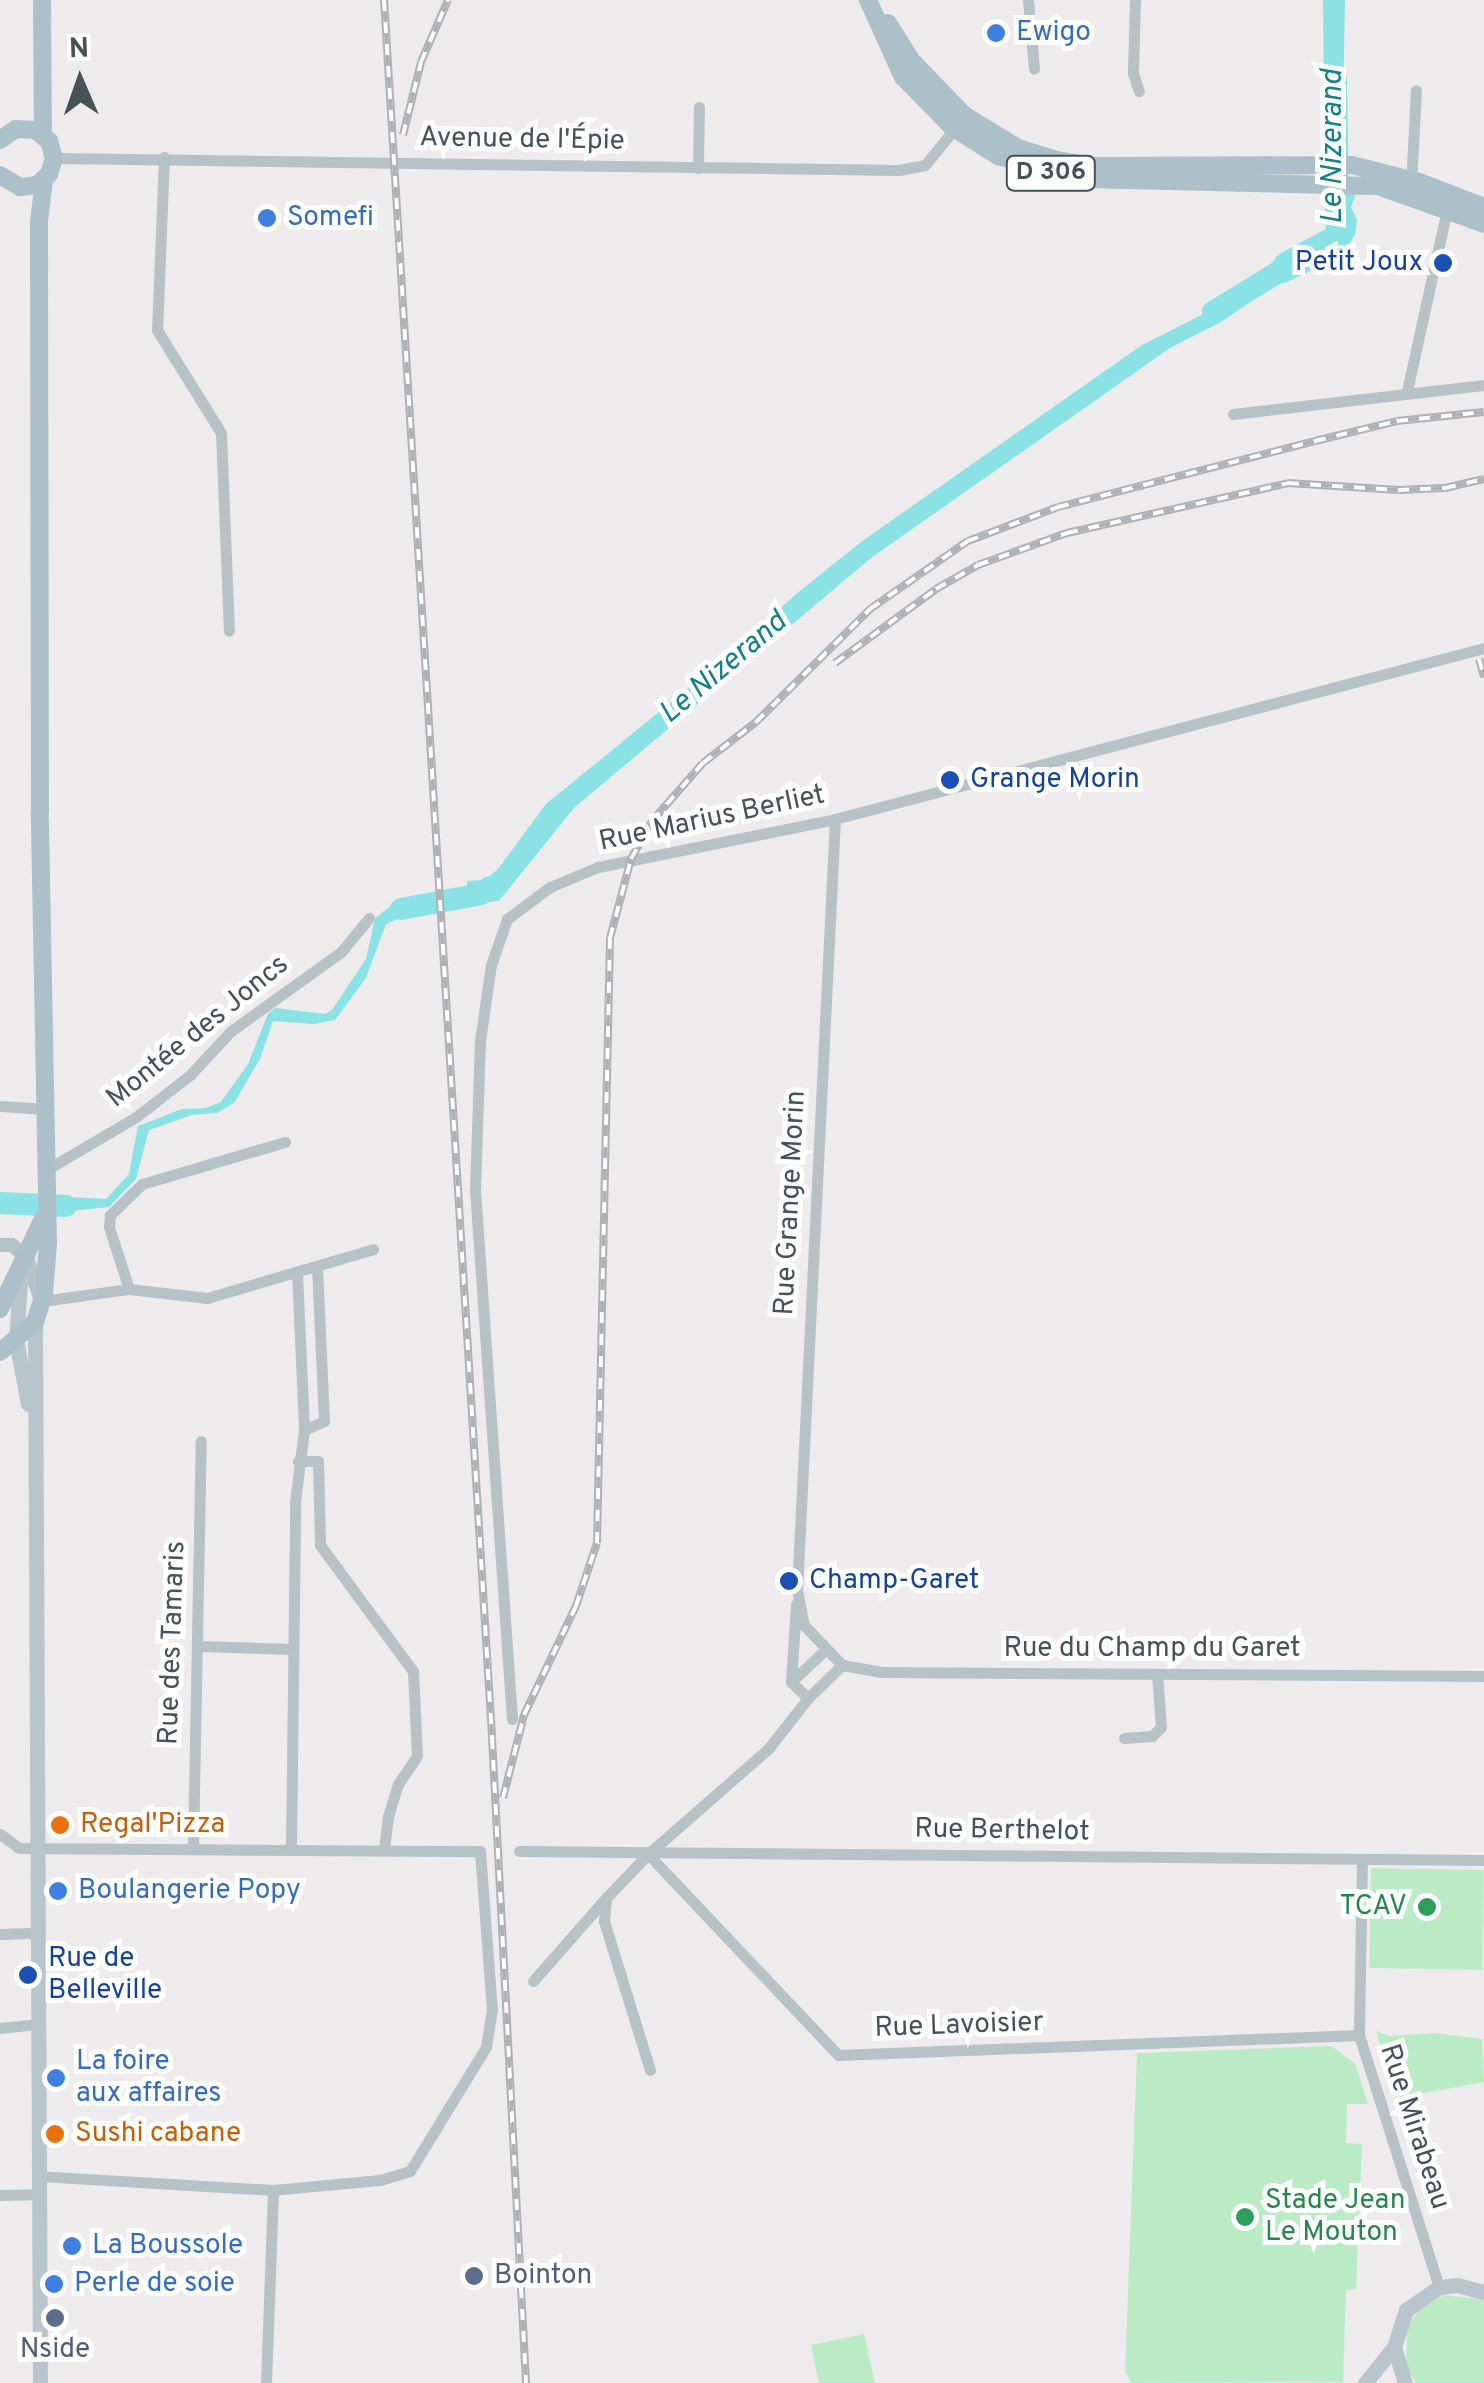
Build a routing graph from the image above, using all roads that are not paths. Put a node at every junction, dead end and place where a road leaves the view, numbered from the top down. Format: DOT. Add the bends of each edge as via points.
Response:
graph roads {
  1 [pos="42,0"];
  2 [pos="868,0"];
  3 [pos="878,0"];
  4 [pos="1028,0"];
  5 [pos="1135,0"];
  6 [pos="1034,69"];
  7 [pos="1140,90"];
  8 [pos="1416,90"];
  9 [pos="699,107"];
  10 [pos="959,122"];
  11 [pos="34,131"];
  12 [pos="0,140"];
  13 [pos="164,157"];
  14 [pos="54,158"];
  15 [pos="698,168"];
  16 [pos="0,175"];
  17 [pos="44,180"];
  18 [pos="1411,187"];
  19 [pos="20,188"];
  20 [pos="1449,200"];
  21 [pos="1484,207"];
  22 [pos="40,222"];
  23 [pos="1484,224"];
  24 [pos="1484,385"];
  25 [pos="1406,392"];
  26 [pos="1233,414"];
  27 [pos="229,631"];
  28 [pos="1484,648"];
  29 [pos="834,819"];
  30 [pos="369,918"];
  31 [pos="0,1106"];
  32 [pos="46,1109"];
  33 [pos="285,1142"];
  34 [pos="46,1170"];
  35 [pos="45,1214"];
  36 [pos="0,1245"];
  37 [pos="374,1249"];
  38 [pos="24,1264"];
  39 [pos="317,1268"];
  40 [pos="297,1273"];
  41 [pos="129,1289"];
  42 [pos="42,1301"];
  43 [pos="0,1309"];
  44 [pos="35,1322"];
  45 [pos="8,1336"];
  46 [pos="0,1352"];
  47 [pos="304,1430"];
  48 [pos="36,1442"];
  49 [pos="201,1442"];
  50 [pos="298,1461"];
  51 [pos="797,1590"];
  52 [pos="198,1646"];
  53 [pos="292,1649"];
  54 [pos="824,1650"];
  55 [pos="842,1665"];
  56 [pos="1157,1674"];
  57 [pos="1484,1676"];
  58 [pos="792,1682"];
  59 [pos="808,1698"];
  60 [pos="512,1720"];
  61 [pos="1124,1738"];
  62 [pos="0,1834"];
  63 [pos="193,1846"];
  64 [pos="36,1848"];
  65 [pos="292,1848"];
  66 [pos="384,1850"];
  67 [pos="520,1852"];
  68 [pos="648,1854"];
  69 [pos="1362,1859"];
  70 [pos="1484,1860"];
  71 [pos="606,1898"];
  72 [pos="36,1932"];
  73 [pos="0,1934"];
  74 [pos="533,1981"];
  75 [pos="37,2024"];
  76 [pos="0,2028"];
  77 [pos="1358,2035"];
  78 [pos="650,2070"];
  79 [pos="39,2176"];
  80 [pos="273,2190"];
  81 [pos="39,2194"];
  82 [pos="0,2195"];
  83 [pos="1439,2287"];
  84 [pos="1484,2292"];
  85 [pos="1394,2347"];
  86 [pos="40,2383"];
  87 [pos="266,2383"];
  88 [pos="1365,2383"];
  89 [pos="1405,2383"];
  1 -- 11 [label="main road"];
  2 -- 10 [label="main road, D 306" via="902,78"];
  3 -- 10 [label="main road, D 306" via="910,60"];
  4 -- 6 [label="street"];
  5 -- 7 [label="street" via="1133,73"];
  8 -- 18 [label="street"];
  9 -- 15 [label="street"];
  10 -- 15 [label="street, Avenue de l'Épie" via="925,166"];
  10 -- 18 [label="main road, D 306" via="998,156 1083,179 1317,172"];
  11 -- 12 [label="main road"];
  11 -- 14 [label="main road"];
  13 -- 14 [label="street, Avenue de l'Épie"];
  13 -- 15 [label="street, Avenue de l'Épie"];
  13 -- 27 [label="street" via="157,330 221,434"];
  14 -- 17 [label="main road"];
  16 -- 19 [label="main road"];
  17 -- 19 [label="main road"];
  17 -- 22 [label="main road"];
  18 -- 20 [label="main road, D 306"];
  19 -- 22 [label="main road"];
  20 -- 21 [label="main road, D 306"];
  20 -- 23 [label="main road, D 306"];
  20 -- 25 [label="street"];
  22 -- 32 [label="main road"];
  24 -- 25 [label="street"];
  25 -- 26 [label="street"];
  28 -- 29 [label="street, Rue Marius Berliet"];
  29 -- 51 [label="street, Rue Grange Morin"];
  29 -- 60 [label="street, Rue Marius Berliet" via="598,867 550,887 507,920 496,950 480,1041 475,1190"];
  30 -- 34 [label="street, Montée des Joncs" via="341,952 231,1031 190,1076"];
  31 -- 32 [label="street"];
  32 -- 34 [label="main road"];
  33 -- 41 [label="street" via="142,1184 110,1215"];
  34 -- 35 [label="main road"];
  35 -- 38 [label="main road"];
  35 -- 42 [label="main road"];
  36 -- 38 [label="street" via="12,1245"];
  37 -- 39 [label="street"];
  38 -- 42 [label="street"];
  38 -- 43 [label="main road"];
  38 -- 45 [label="main road"];
  39 -- 40 [label="street"];
  39 -- 47 [label="street" via="324,1420"];
  40 -- 41 [label="street" via="207,1298"];
  40 -- 47 [label="street"];
  41 -- 42 [label="street"];
  42 -- 44 [label="main road"];
  44 -- 45 [label="main road"];
  44 -- 48 [label="main road"];
  45 -- 46 [label="main road"];
  45 -- 48 [label="main road"];
  47 -- 50 [label="street"];
  48 -- 64 [label="main road"];
  49 -- 52 [label="street, Rue des Tamaris"];
  50 -- 53 [label="street"];
  50 -- 66 [label="street" via="318,1462 320,1545 413,1671 418,1756 398,1784"];
  51 -- 54 [label="street, Rue Grange Morin" via="804,1625"];
  51 -- 58 [label="street, Rue Grange Morin"];
  52 -- 53 [label="street"];
  52 -- 63 [label="street, Rue des Tamaris"];
  53 -- 65 [label="street"];
  54 -- 55 [label="street"];
  54 -- 58 [label="street"];
  55 -- 56 [label="street, Rue du Champ du Garet" via="880,1672"];
  55 -- 59 [label="street"];
  56 -- 57 [label="street, Rue du Champ du Garet"];
  56 -- 61 [label="street" via="1161,1727 1152,1736"];
  58 -- 59 [label="street"];
  59 -- 68 [label="street" via="768,1749"];
  62 -- 64 [label="street" via="19,1848"];
  63 -- 64 [label="street"];
  63 -- 65 [label="street"];
  64 -- 72 [label="main road"];
  65 -- 66 [label="street"];
  66 -- 80 [label="street" via="480,1851 492,2009 486,2047 410,2171"];
  67 -- 68 [label="street, Rue Berthelot"];
  68 -- 69 [label="street, Rue Berthelot"];
  68 -- 71 [label="street"];
  68 -- 77 [label="street, Rue Lavoisier" via="838,2056"];
  69 -- 70 [label="street, Rue Berthelot"];
  69 -- 77 [label="street, Rue Mirabeau"];
  71 -- 74 [label="street"];
  71 -- 78 [label="street" via="604,1921"];
  72 -- 73 [label="street"];
  72 -- 75 [label="main road"];
  75 -- 76 [label="street"];
  75 -- 79 [label="main road"];
  77 -- 83 [label="street, Rue Mirabeau"];
  79 -- 80 [label="street"];
  79 -- 81 [label="main road"];
  80 -- 87 [label="street"];
  81 -- 82 [label="street"];
  81 -- 86 [label="main road"];
  83 -- 84 [label="main road"];
  83 -- 85 [label="main road" via="1406,2310"];
  85 -- 88 [label="main road"];
  85 -- 89 [label="main road"];
}
